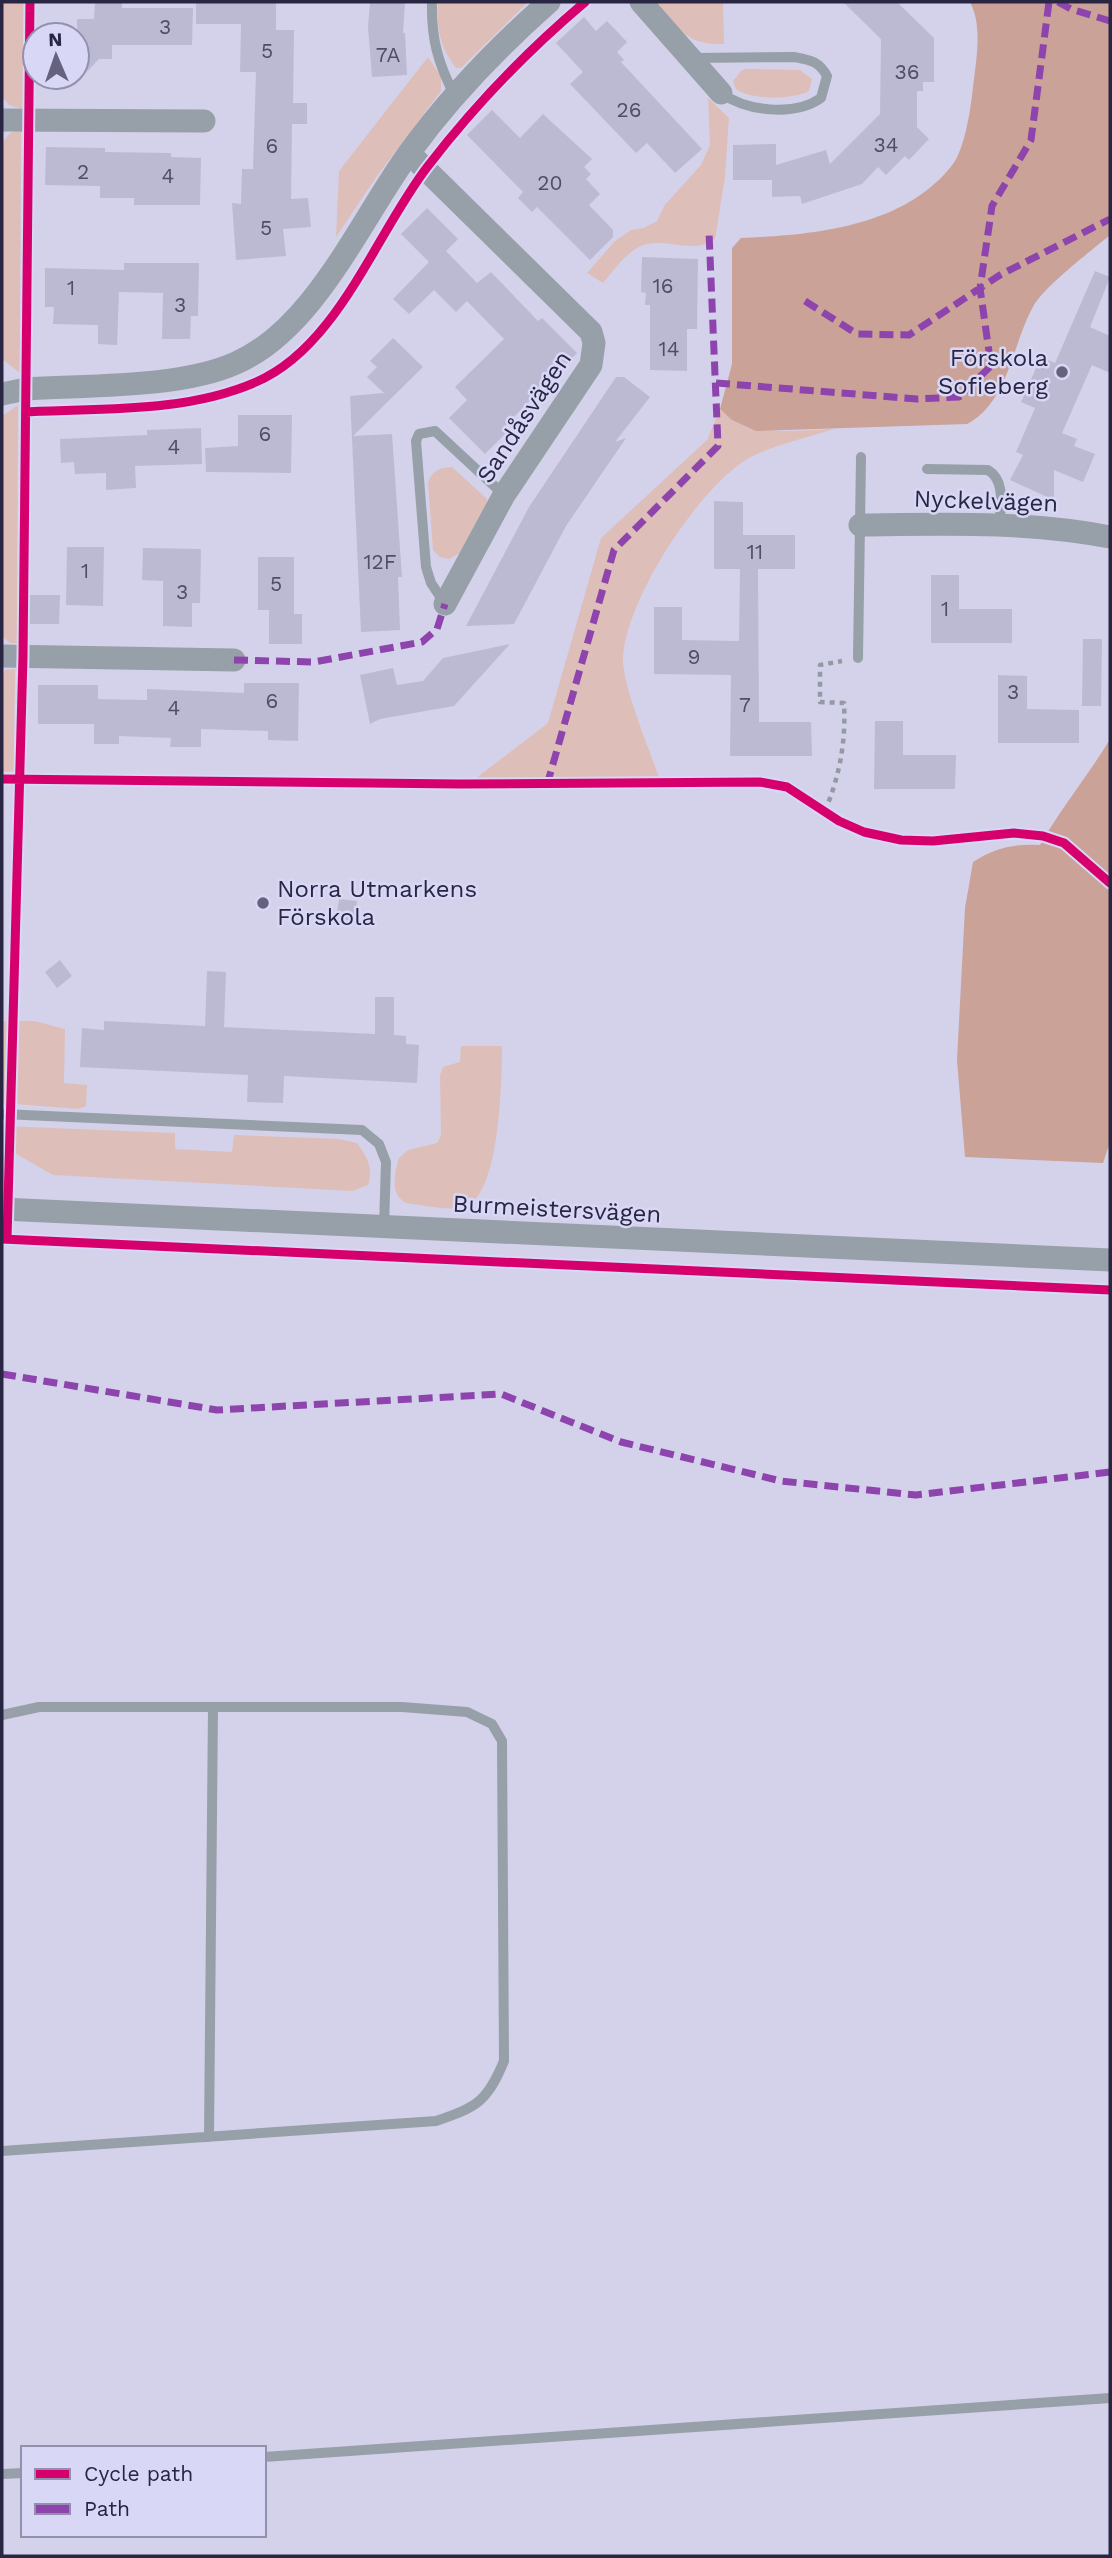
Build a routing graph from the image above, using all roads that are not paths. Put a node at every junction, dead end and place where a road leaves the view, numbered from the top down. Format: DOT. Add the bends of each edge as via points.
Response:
graph roads {
  1 [pos="432,2"];
  2 [pos="549,2"];
  3 [pos="641,2"];
  4 [pos="690,58"];
  5 [pos="721,93"];
  6 [pos="455,96"];
  7 [pos="2,120"];
  8 [pos="204,121"];
  9 [pos="409,153"];
  10 [pos="2,394"];
  11 [pos="861,457"];
  12 [pos="927,469"];
  13 [pos="503,495"];
  14 [pos="1000,524"];
  15 [pos="860,525"];
  16 [pos="1110,537"];
  17 [pos="445,604"];
  18 [pos="2,656"];
  19 [pos="858,658"];
  20 [pos="233,660"];
  21 [pos="2,1114"];
  22 [pos="2,1209"];
  23 [pos="384,1226"];
  24 [pos="1110,1260"];
  25 [pos="213,1707"];
  26 [pos="2,1715"];
  27 [pos="209,2137"];
  28 [pos="2,2151"];
  29 [pos="1110,2398"];
  30 [pos="266,2457"];
  31 [pos="21,2473"];
  32 [pos="2,2474"];
  1 -- 6 [label="lane" via="434,47"];
  2 -- 6 [label="street"];
  3 -- 4 [label="street"];
  4 -- 5 [label="street"];
  4 -- 5 [label="lane" via="794,57 811,60 827,76 821,98 800,107 747,107"];
  6 -- 9 [label="street"];
  7 -- 8 [label="street"];
  9 -- 10 [label="street" via="305,309 262,350 203,374"];
  9 -- 13 [label="street, Sandåsvägen" via="591,332 594,342 591,365"];
  11 -- 15 [label="lane"];
  12 -- 14 [label="lane" via="995,474 1000,483"];
  13 -- 17 [label="street, Sandåsvägen"];
  13 -- 17 [label="lane" via="435,431 419,434 426,567"];
  14 -- 15 [label="street, Nyckelvägen"];
  14 -- 16 [label="street, Nyckelvägen"];
  15 -- 19 [label="lane"];
  18 -- 20 [label="street"];
  21 -- 23 [label="lane" via="362,1130 379,1143 386,1162"];
  22 -- 23 [label="street, Burmeistersvägen"];
  23 -- 24 [label="street, Burmeistersvägen"];
  25 -- 26 [label="lane" via="39,1707"];
  25 -- 27 [label="lane"];
  25 -- 27 [label="lane" via="402,1707 467,1712 492,1724 502,1741 504,2062 492,2091 468,2110 436,2121"];
  27 -- 28 [label="lane"];
  29 -- 30 [label="lane"];
  31 -- 32 [label="lane"];
}
